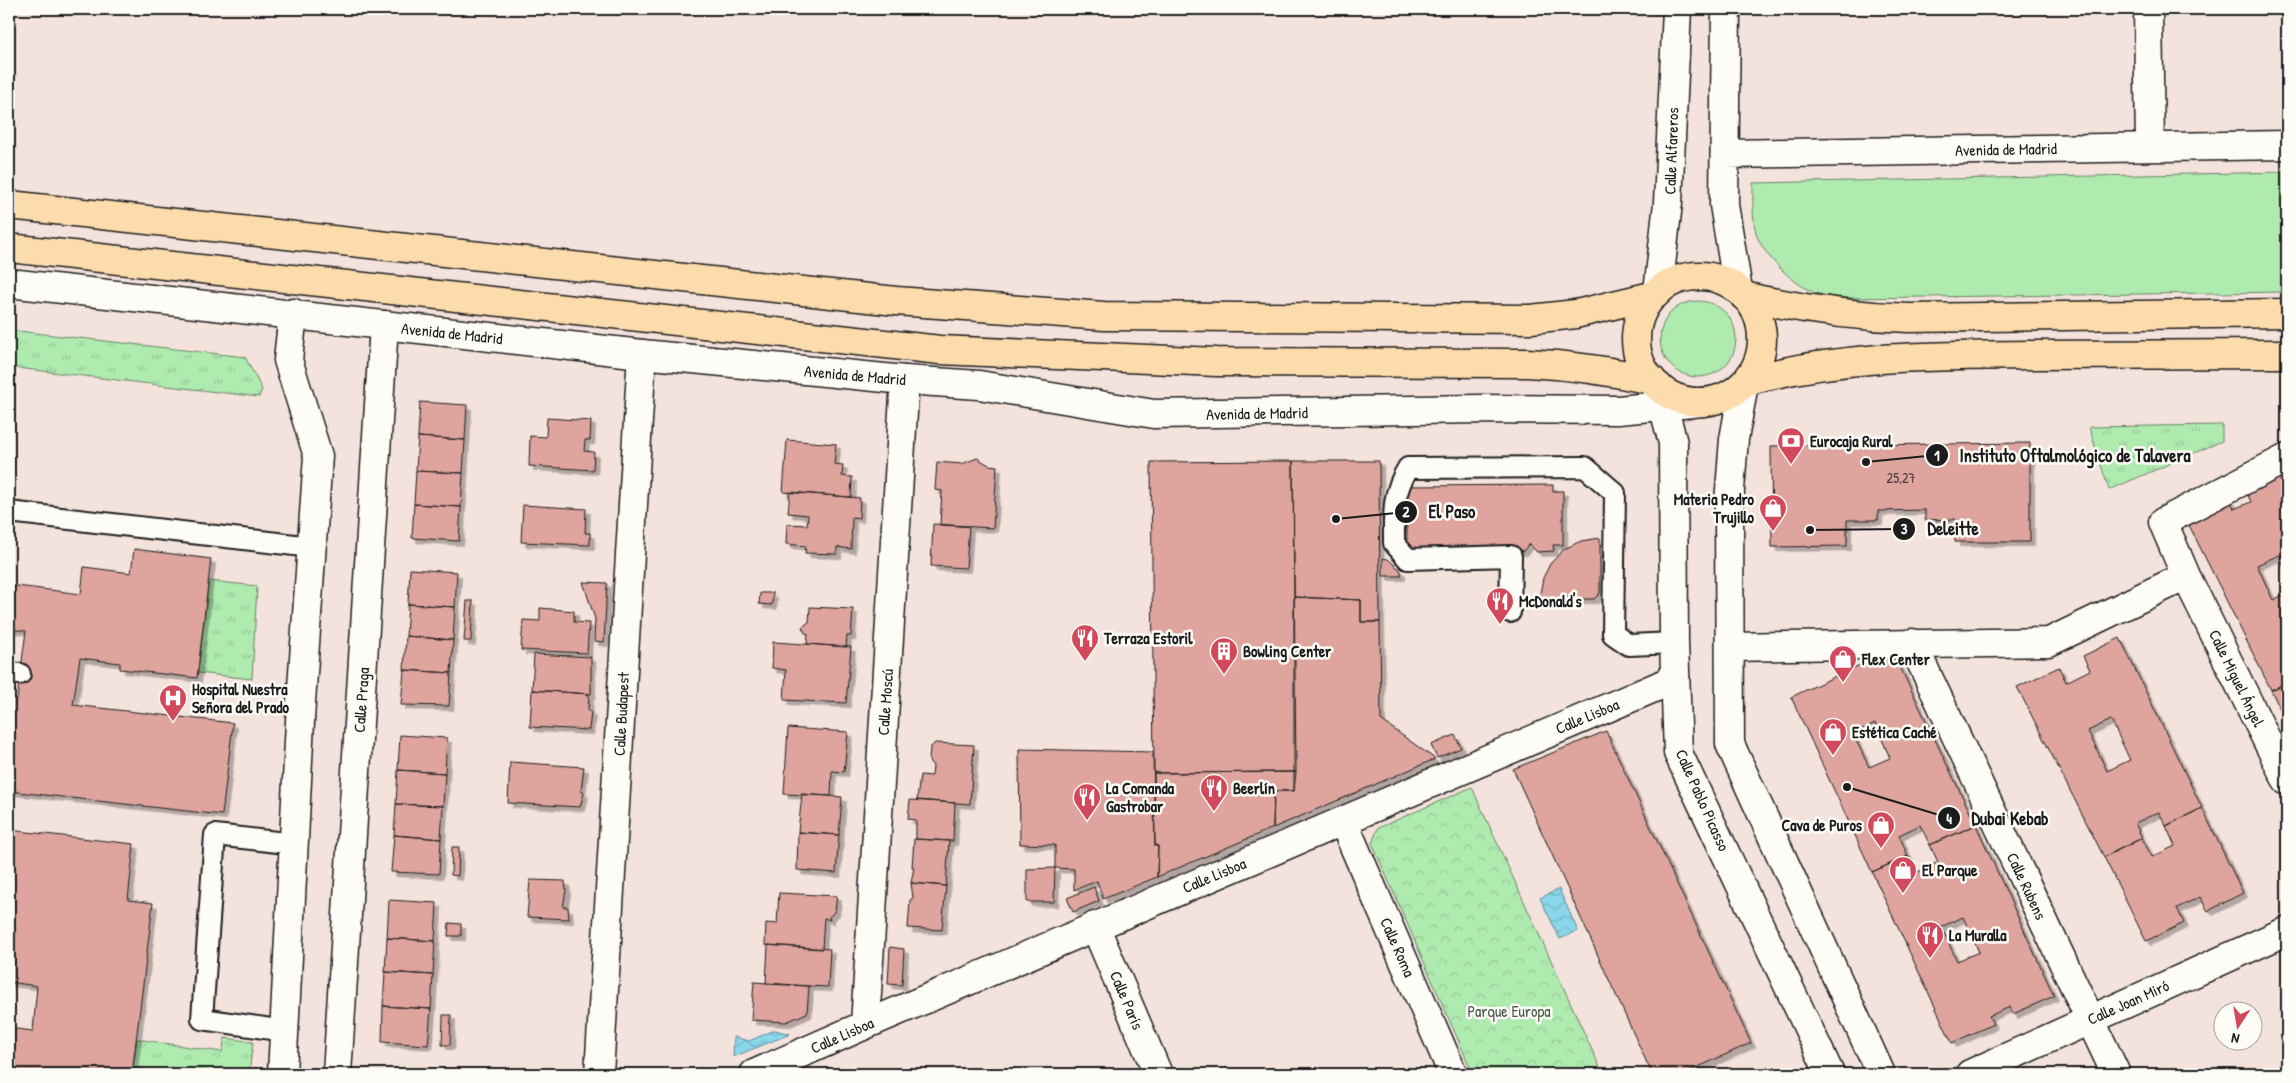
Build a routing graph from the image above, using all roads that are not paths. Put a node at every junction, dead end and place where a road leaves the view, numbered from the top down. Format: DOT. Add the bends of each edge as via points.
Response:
graph roads {
  1 [pos="1677,9"];
  2 [pos="1726,9"];
  3 [pos="2148,9"];
  4 [pos="2287,145"];
  5 [pos="2150,147"];
  6 [pos="1725,154"];
  7 [pos="9,205"];
  8 [pos="9,248"];
  9 [pos="9,283"];
  10 [pos="1657,293"];
  11 [pos="1741,293"];
  12 [pos="293,313"];
  13 [pos="2287,313"];
  14 [pos="384,325"];
  15 [pos="642,354"];
  16 [pos="2287,354"];
  17 [pos="905,380"];
  18 [pos="1745,382"];
  19 [pos="1658,391"];
  20 [pos="2287,458"];
  21 [pos="9,512"];
  22 [pos="312,547"];
  23 [pos="2186,576"];
  24 [pos="1510,612"];
  25 [pos="1674,643"];
  26 [pos="1912,643"];
  27 [pos="1730,647"];
  28 [pos="1675,678"];
  29 [pos="2287,781"];
  30 [pos="1343,821"];
  31 [pos="296,844"];
  32 [pos="1095,926"];
  33 [pos="2287,931"];
  34 [pos="2090,1020"];
  35 [pos="865,1025"];
  36 [pos="285,1031"];
  37 [pos="282,1074"];
  38 [pos="337,1074"];
  39 [pos="599,1074"];
  40 [pos="754,1074"];
  41 [pos="1158,1074"];
  42 [pos="1453,1074"];
  43 [pos="1830,1074"];
  44 [pos="1881,1074"];
  45 [pos="1970,1074"];
  46 [pos="2116,1074"];
  1 -- 10 [label="street, Calle Alfareros" via="1668,203"];
  2 -- 6 [label="street"];
  3 -- 5 [label="street"];
  4 -- 5 [label="street, Avenida de Madrid"];
  5 -- 6 [label="street, Avenida de Madrid"];
  6 -- 11 [label="street" via="1724,205"];
  7 -- 10 [label="main road" via="896,301 1104,316 1530,319 1576,314"];
  8 -- 19 [label="main road, Avenida de Madrid" via="940,350 1217,362 1527,363 1611,371"];
  9 -- 12 [label="street, Avenida de Madrid"];
  10 -- 11 [label="main road" via="1674,282 1700,277 1722,281"];
  10 -- 19 [label="main road, Avenida de Madrid" via="1644,310 1637,332 1639,356"];
  11 -- 13 [label="main road" via="1823,312 1908,318"];
  11 -- 18 [label="main road" via="1757,315 1762,338 1758,361"];
  12 -- 14 [label="street, Avenida de Madrid"];
  12 -- 22 [label="street" via="288,360 318,456"];
  14 -- 15 [label="street, Avenida de Madrid"];
  14 -- 38 [label="street, Calle Praga"];
  15 -- 17 [label="street, Avenida de Madrid"];
  15 -- 39 [label="street, Calle Budapest"];
  16 -- 18 [label="main road, Avenida de Madrid" via="1913,356 1825,363"];
  17 -- 19 [label="street, Avenida de Madrid" via="979,384 1154,414 1618,410"];
  17 -- 35 [label="street, Calle Moscú"];
  18 -- 19 [label="main road, Avenida de Madrid" via="1728,395 1703,402 1679,399"];
  18 -- 27 [label="street" via="1734,439 1729,504"];
  19 -- 25 [label="street, Calle Pablo Picasso" via="1673,443 1675,472"];
  20 -- 23 [label="street, Calle Miguel Ángel" via="2163,522"];
  21 -- 22 [label="lane"];
  22 -- 31 [label="street" via="301,702"];
  23 -- 26 [label="street" via="2049,642"];
  23 -- 29 [label="street, Calle Miguel Ángel"];
  24 -- 25 [label="lane" via="1511,556 1408,559 1394,542 1394,502 1408,468 1585,467 1615,493 1613,634 1629,645"];
  25 -- 28 [label="street, Calle Pablo Picasso"];
  26 -- 27 [label="street"];
  26 -- 34 [label="street, Calle Rubens"];
  27 -- 44 [label="street" via="1730,744"];
  28 -- 30 [label="street, Calle Lisboa"];
  28 -- 43 [label="street, Calle Pablo Picasso" via="1678,752"];
  30 -- 32 [label="street, Calle Lisboa"];
  30 -- 42 [label="street, Calle Roma"];
  31 -- 36 [label="street"];
  31 -- 36 [label="lane" via="215,835 202,1019"];
  32 -- 35 [label="street, Calle Lisboa"];
  32 -- 41 [label="street, Calle París"];
  33 -- 34 [label="street, Calle Joan Miró"];
  34 -- 45 [label="street, Calle Joan Miró"];
  34 -- 46 [label="street, Calle Rubens"];
  35 -- 40 [label="street, Calle Lisboa"];
  36 -- 37 [label="street"];
}
